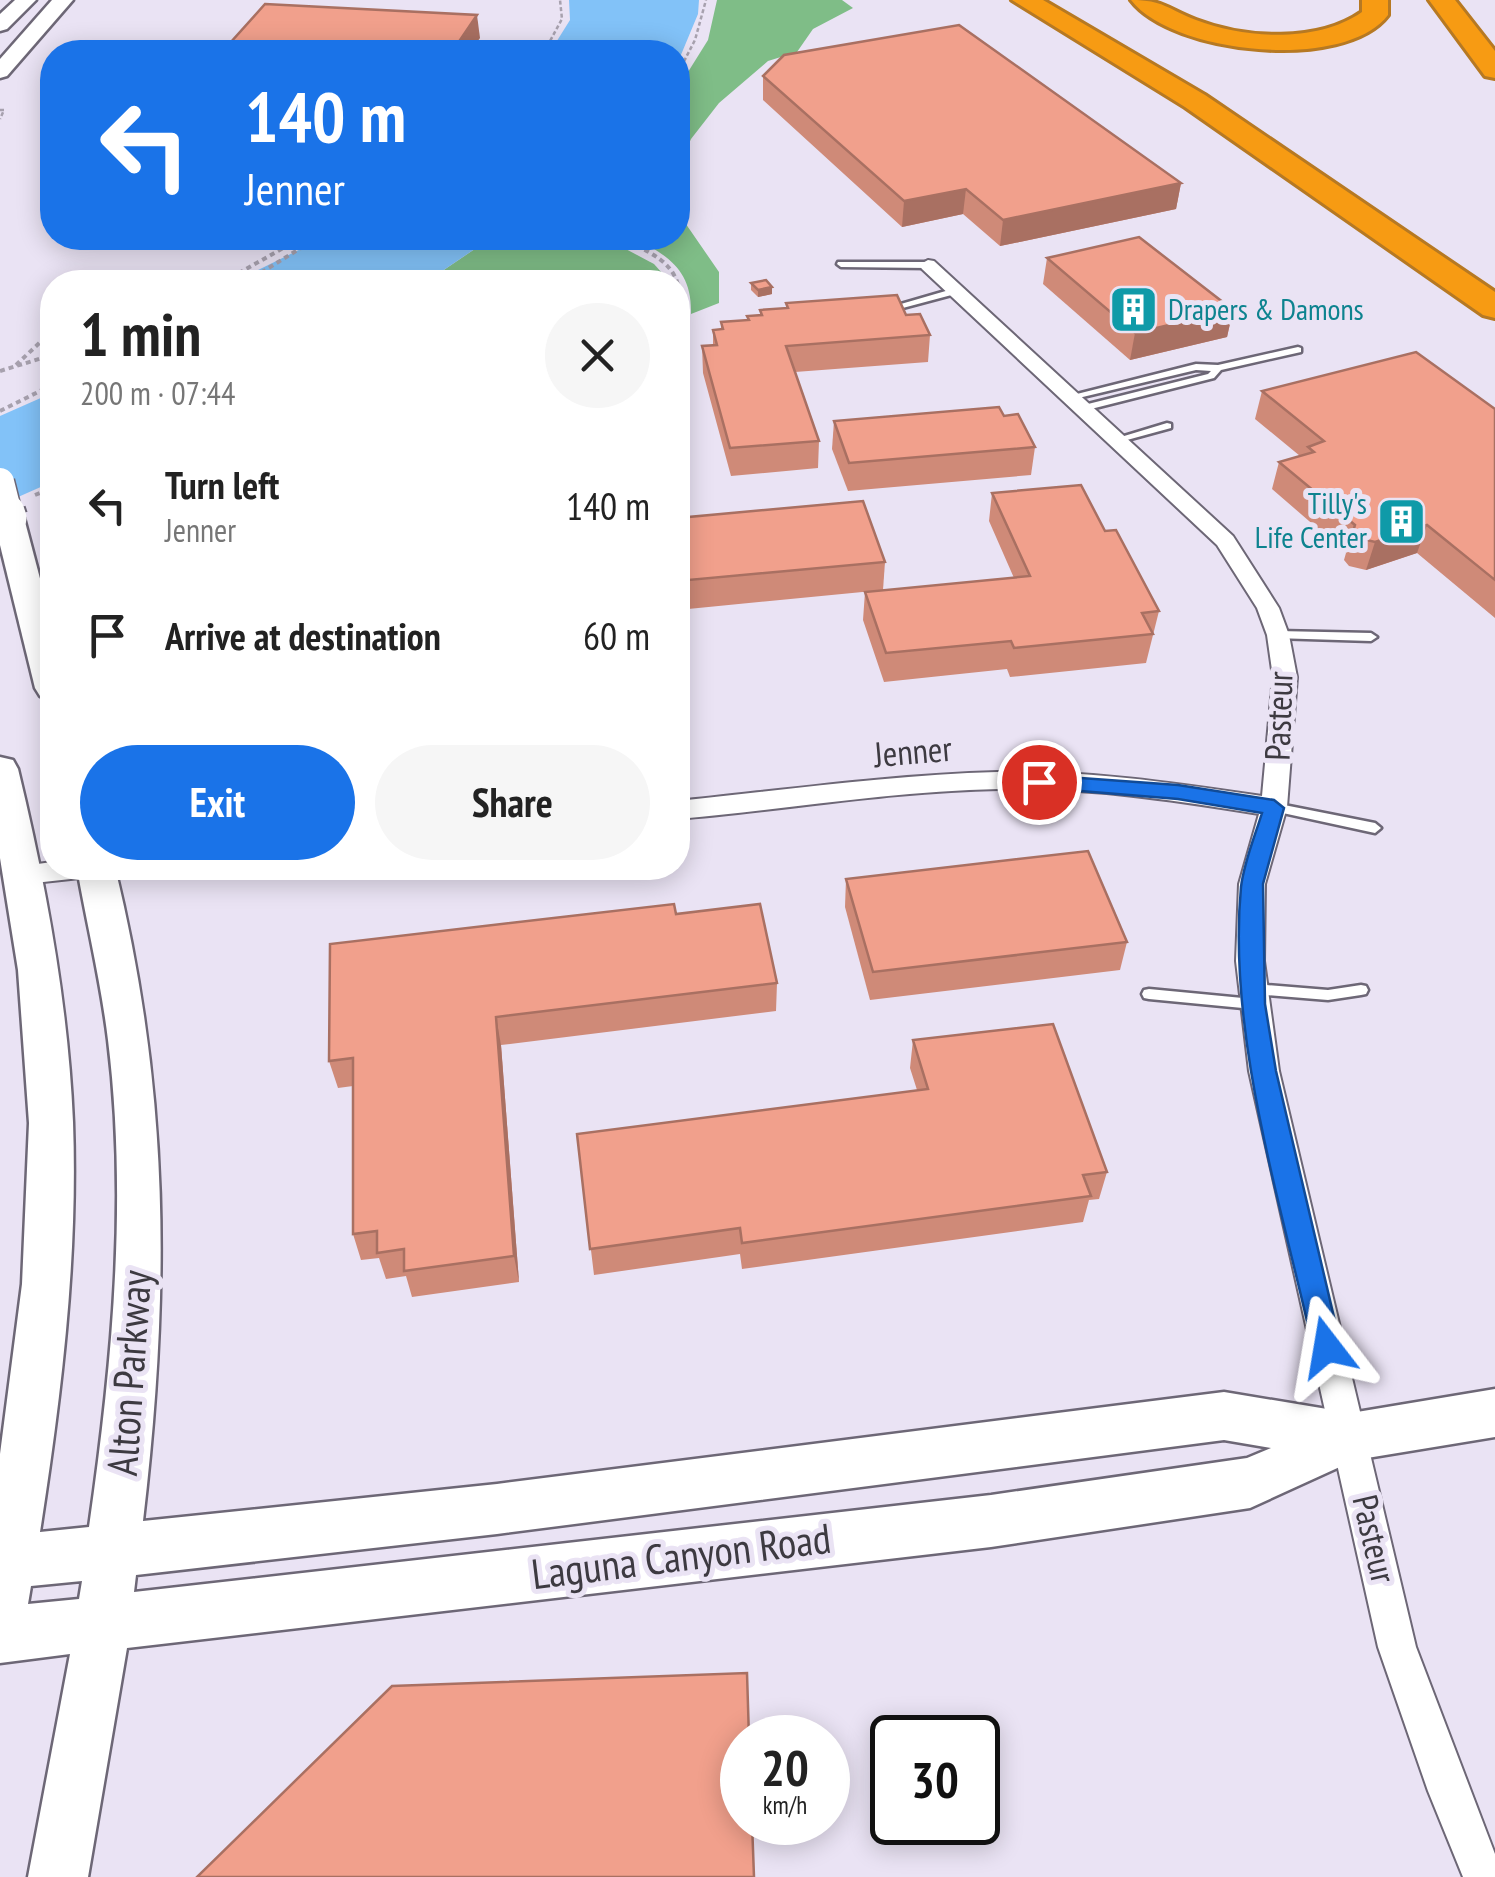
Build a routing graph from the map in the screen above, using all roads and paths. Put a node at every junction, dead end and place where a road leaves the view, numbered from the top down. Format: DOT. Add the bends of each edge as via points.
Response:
graph roads {
  1 [pos="26,0"];
  2 [pos="63,0"];
  3 [pos="560,0"];
  4 [pos="706,0"];
  5 [pos="1024,0"];
  6 [pos="1144,0"];
  7 [pos="1375,0"];
  8 [pos="1442,0"];
  9 [pos="1112,18"];
  10 [pos="0,25"];
  11 [pos="1468,36"];
  12 [pos="551,40"];
  13 [pos="1495,45"];
  14 [pos="690,51"];
  15 [pos="1495,70"];
  16 [pos="0,72"];
  17 [pos="0,110"];
  18 [pos="0,119"];
  19 [pos="280,250"];
  20 [pos="298,250"];
  21 [pos="644,250"];
  22 [pos="841,264"];
  23 [pos="928,265"];
  24 [pos="244,270"];
  25 [pos="265,270"];
  26 [pos="673,270"];
  27 [pos="956,290"];
  28 [pos="1495,304"];
  29 [pos="899,306"];
  30 [pos="40,342"];
  31 [pos="1298,350"];
  32 [pos="40,359"];
  33 [pos="14,367"];
  34 [pos="1218,368"];
  35 [pos="0,371"];
  36 [pos="40,391"];
  37 [pos="1077,402"];
  38 [pos="0,411"];
  39 [pos="1167,426"];
  40 [pos="1116,440"];
  41 [pos="0,482"];
  42 [pos="1278,635"];
  43 [pos="1371,637"];
  44 [pos="40,641"];
  45 [pos="0,769"];
  46 [pos="1274,808"];
  47 [pos="690,809"];
  48 [pos="1375,828"];
  49 [pos="40,873"];
  50 [pos="12,876"];
  51 [pos="96,880"];
  52 [pos="1360,990"];
  53 [pos="1149,994"];
  54 [pos="1253,996"];
  55 [pos="1495,1412"];
  56 [pos="1351,1437"];
  57 [pos="112,1552"];
  58 [pos="3,1578"];
  59 [pos="102,1622"];
  60 [pos="0,1634"];
  61 [pos="58,1877"];
  62 [pos="1484,1877"];
  1 -- 10 [label="main road"];
  2 -- 16 [label="main road"];
  3 -- 12 [label="path" via="562,19"];
  4 -- 14 [label="path"];
  5 -- 28 [label="highway" via="1195,101"];
  6 -- 7 [label="highway" via="1193,28 1278,41 1358,28 1375,14"];
  8 -- 11 [label="highway"];
  9 -- 28 [label="highway"];
  11 -- 13 [label="highway"];
  11 -- 15 [label="highway"];
  17 -- 18 [label="path"];
  19 -- 24 [label="path"];
  20 -- 25 [label="path"];
  21 -- 26 [label="path"];
  22 -- 23 [label="lane"];
  23 -- 27 [label="street, Pasteur"];
  27 -- 29 [label="lane"];
  27 -- 37 [label="street, Pasteur"];
  30 -- 33 [label="path"];
  31 -- 34 [label="lane"];
  32 -- 33 [label="path"];
  33 -- 35 [label="path"];
  34 -- 37 [label="lane" via="1196,366"];
  34 -- 37 [label="lane" via="1212,376"];
  36 -- 38 [label="path"];
  37 -- 40 [label="street, Pasteur"];
  39 -- 40 [label="lane"];
  40 -- 42 [label="street, Pasteur" via="1226,541 1254,581"];
  41 -- 44 [label="main road, bridge"];
  42 -- 43 [label="lane"];
  42 -- 46 [label="street, Pasteur" via="1285,691"];
  45 -- 50 [label="main road"];
  46 -- 47 [label="street, Jenner" via="1077,782 962,781"];
  46 -- 48 [label="lane"];
  46 -- 54 [label="street, Pasteur" via="1252,884"];
  49 -- 50 [label="street"];
  50 -- 58 [label="main road" via="47,1060 52,1172 38,1370"];
  51 -- 57 [label="main road, Alton Parkway" via="124,997 138,1127 136,1328"];
  52 -- 54 [label="lane"];
  53 -- 54 [label="lane"];
  54 -- 56 [label="street, Pasteur" via="1304,1256"];
  55 -- 56 [label="main road, Laguna Canyon Road"];
  56 -- 57 [label="main road, Laguna Canyon Road" via="1224,1416"];
  56 -- 59 [label="main road, Laguna Canyon Road" via="1250,1483 990,1521"];
  56 -- 62 [label="street, Pasteur" via="1398,1648"];
  57 -- 58 [label="main road, Laguna Canyon Road"];
  57 -- 59 [label="main road, Alton Parkway"];
  59 -- 60 [label="main road, Laguna Canyon Road"];
  59 -- 61 [label="main road, Alton Parkway"];
}
